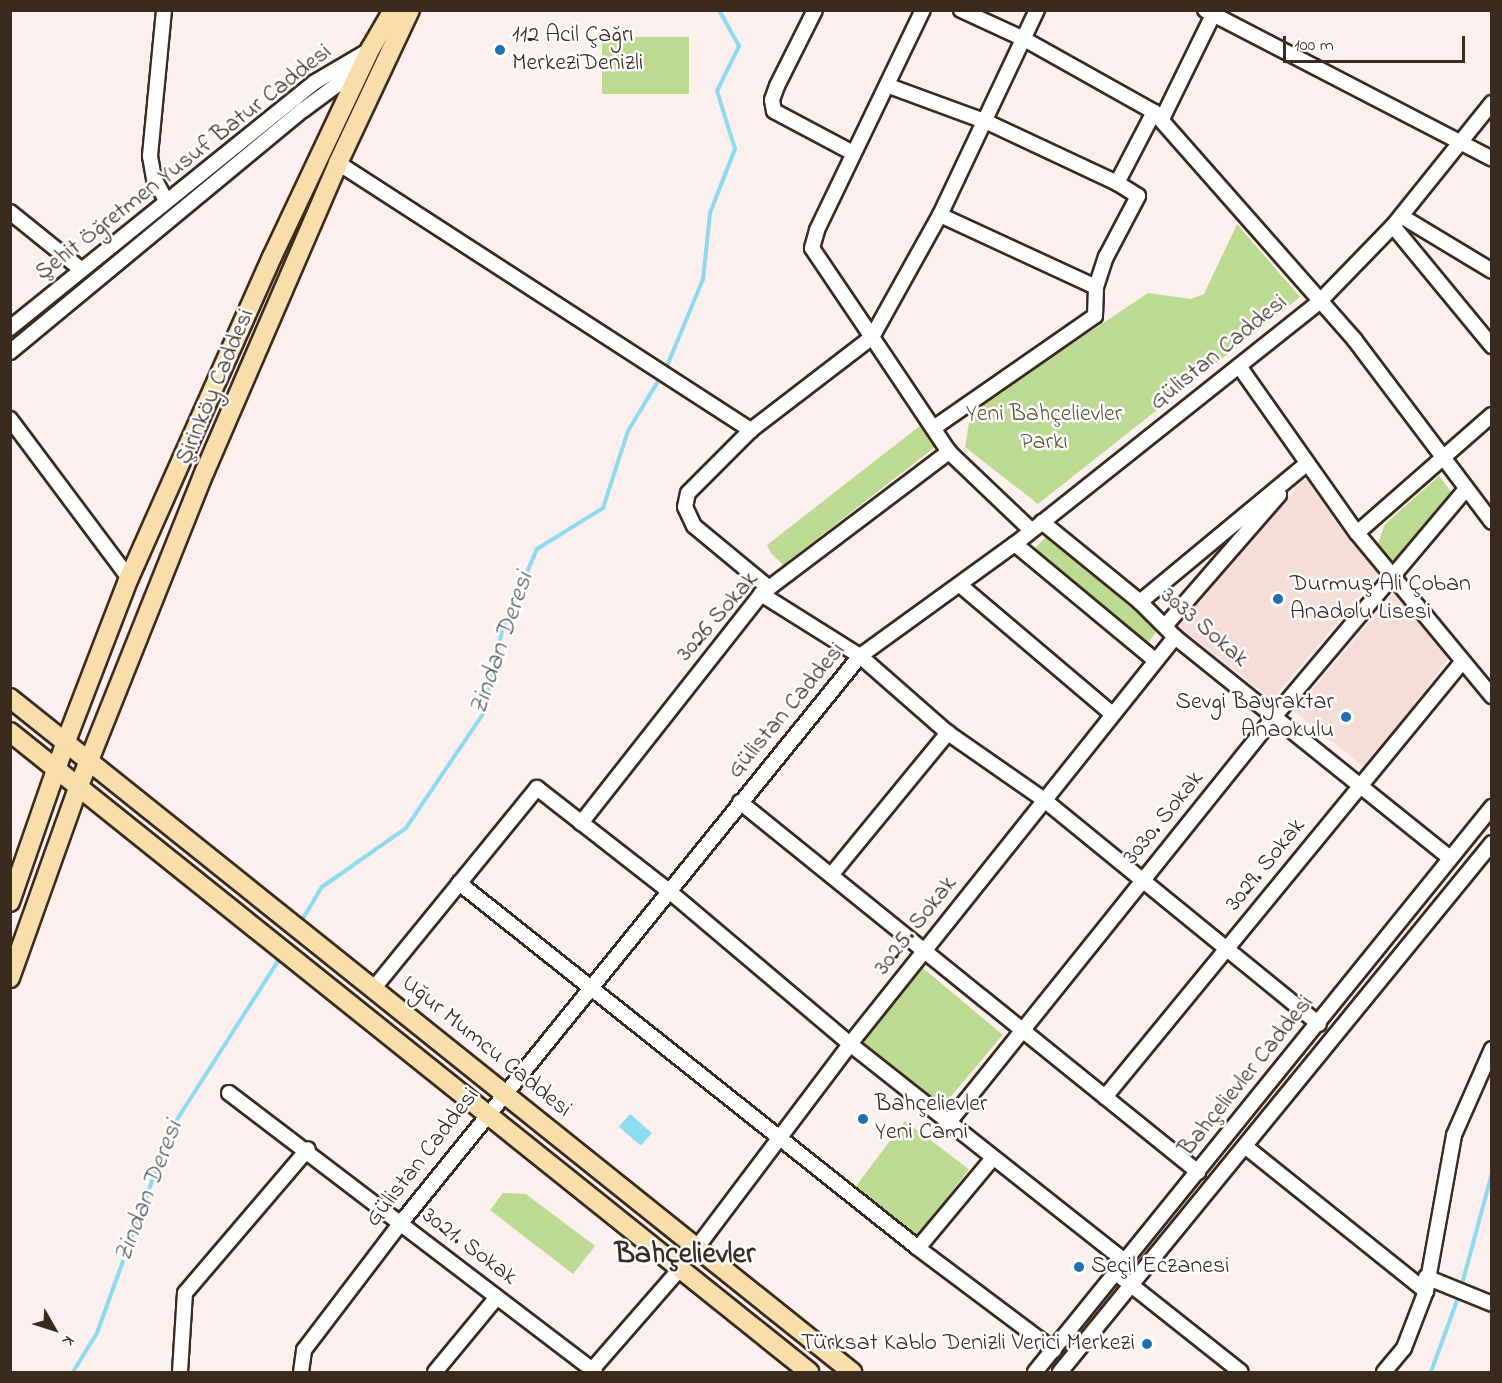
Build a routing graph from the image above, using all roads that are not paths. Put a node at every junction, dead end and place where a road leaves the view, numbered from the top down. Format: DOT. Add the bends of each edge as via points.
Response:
graph roads {
  1 [pos="164,10"];
  2 [pos="393,10"];
  3 [pos="410,10"];
  4 [pos="815,10"];
  5 [pos="923,10"];
  6 [pos="961,10"];
  7 [pos="1037,10"];
  8 [pos="1209,13"];
  9 [pos="1024,39"];
  10 [pos="371,48"];
  11 [pos="389,54"];
  12 [pos="364,66"];
  13 [pos="381,72"];
  14 [pos="889,86"];
  15 [pos="1491,103"];
  16 [pos="1158,115"];
  17 [pos="987,122"];
  18 [pos="1460,140"];
  19 [pos="853,153"];
  20 [pos="1491,159"];
  21 [pos="338,163"];
  22 [pos="1117,183"];
  23 [pos="166,201"];
  24 [pos="10,212"];
  25 [pos="940,215"];
  26 [pos="1397,221"];
  27 [pos="82,270"];
  28 [pos="1491,271"];
  29 [pos="1096,287"];
  30 [pos="1319,302"];
  31 [pos="10,328"];
  32 [pos="872,337"];
  33 [pos="1491,346"];
  34 [pos="10,352"];
  35 [pos="1239,366"];
  36 [pos="1491,415"];
  37 [pos="10,419"];
  38 [pos="935,427"];
  39 [pos="751,430"];
  40 [pos="949,452"];
  41 [pos="1445,458"];
  42 [pos="1306,465"];
  43 [pos="1465,490"];
  44 [pos="1491,522"];
  45 [pos="1037,526"];
  46 [pos="1356,533"];
  47 [pos="1015,544"];
  48 [pos="1392,577"];
  49 [pos="129,578"];
  50 [pos="960,585"];
  51 [pos="765,591"];
  52 [pos="1140,602"];
  53 [pos="1165,626"];
  54 [pos="1174,637"];
  55 [pos="860,656"];
  56 [pos="1156,661"];
  57 [pos="1462,662"];
  58 [pos="1491,696"];
  59 [pos="10,698"];
  60 [pos="1112,714"];
  61 [pos="1274,717"];
  62 [pos="10,732"];
  63 [pos="948,733"];
  64 [pos="66,741"];
  65 [pos="90,759"];
  66 [pos="57,769"];
  67 [pos="1359,786"];
  68 [pos="78,788"];
  69 [pos="1043,799"];
  70 [pos="740,802"];
  71 [pos="1491,807"];
  72 [pos="581,823"];
  73 [pos="1491,843"];
  74 [pos="1450,858"];
  75 [pos="832,874"];
  76 [pos="1142,882"];
  77 [pos="459,883"];
  78 [pos="669,891"];
  79 [pos="10,902"];
  80 [pos="1226,949"];
  81 [pos="926,951"];
  82 [pos="10,978"];
  83 [pos="590,984"];
  84 [pos="374,988"];
  85 [pos="1319,1024"];
  86 [pos="1022,1029"];
  87 [pos="850,1044"];
  88 [pos="1491,1049"];
  89 [pos="503,1092"];
  90 [pos="230,1093"];
  91 [pos="1105,1097"];
  92 [pos="486,1114"];
  93 [pos="949,1122"];
  94 [pos="780,1138"];
  95 [pos="1246,1147"];
  96 [pos="308,1149"];
  97 [pos="993,1158"];
  98 [pos="1198,1172"];
  99 [pos="400,1224"];
  100 [pos="698,1246"];
  101 [pos="918,1248"];
  102 [pos="1126,1262"];
  103 [pos="678,1271"];
  104 [pos="1116,1273"];
  105 [pos="1426,1284"];
  106 [pos="1132,1285"];
  107 [pos="497,1296"];
  108 [pos="1490,1304"];
  109 [pos="1054,1350"];
  110 [pos="180,1372"];
  111 [pos="301,1372"];
  112 [pos="435,1372"];
  113 [pos="592,1372"];
  114 [pos="809,1372"];
  115 [pos="852,1372"];
  116 [pos="1035,1372"];
  117 [pos="1060,1372"];
  118 [pos="1241,1372"];
  119 [pos="1384,1372"];
  1 -- 23 [label="street" via="150,156 154,178"];
  2 -- 10 [label="main road, Şirinköy Caddesi"];
  3 -- 11 [label="main road, Şirinköy Caddesi"];
  4 -- 19 [label="street" via="777,86 772,100 774,111"];
  5 -- 14 [label="street"];
  6 -- 9 [label="street"];
  7 -- 9 [label="street"];
  8 -- 16 [label="street"];
  8 -- 18 [label="street"];
  9 -- 16 [label="street"];
  9 -- 17 [label="street"];
  10 -- 11 [label="street, Şehit Öğretmen Yusuf Batur Caddesi"];
  10 -- 12 [label="main road, Şirinköy Caddesi"];
  10 -- 23 [label="street, Şehit Öğretmen Yusuf Batur Caddesi" via="315,82"];
  11 -- 13 [label="main road, Şirinköy Caddesi"];
  12 -- 13 [label="street, Şehit Öğretmen Yusuf Batur Caddesi"];
  12 -- 34 [label="street, Şehit Öğretmen Yusuf Batur Caddesi" via="303,110"];
  12 -- 49 [label="main road, Şirinköy Caddesi" via="272,257"];
  13 -- 21 [label="main road, Şirinköy Caddesi"];
  14 -- 17 [label="street"];
  14 -- 19 [label="street"];
  15 -- 18 [label="street, Gülistan Caddesi"];
  16 -- 22 [label="street"];
  16 -- 30 [label="street"];
  17 -- 22 [label="street"];
  17 -- 25 [label="street"];
  18 -- 20 [label="street"];
  18 -- 26 [label="street, Gülistan Caddesi"];
  19 -- 32 [label="street, 3033 Sokak" via="812,248"];
  21 -- 39 [label="street"];
  21 -- 65 [label="main road, Şirinköy Caddesi" via="206,471"];
  22 -- 29 [label="street" via="1138,196 1106,257"];
  23 -- 27 [label="street, Şehit Öğretmen Yusuf Batur Caddesi"];
  24 -- 27 [label="street"];
  25 -- 29 [label="street"];
  25 -- 32 [label="street"];
  26 -- 28 [label="street"];
  26 -- 30 [label="street, Gülistan Caddesi"];
  26 -- 33 [label="street"];
  27 -- 31 [label="street, Şehit Öğretmen Yusuf Batur Caddesi"];
  29 -- 38 [label="street" via="1095,315"];
  30 -- 35 [label="street, Gülistan Caddesi"];
  30 -- 41 [label="street" via="1354,339"];
  32 -- 38 [label="street, 3033 Sokak"];
  32 -- 39 [label="street"];
  35 -- 42 [label="street"];
  35 -- 45 [label="street, Gülistan Caddesi"];
  36 -- 41 [label="street"];
  37 -- 49 [label="street"];
  38 -- 40 [label="street, 3033 Sokak"];
  39 -- 51 [label="street" via="701,477 688,493 685,507 694,526"];
  40 -- 45 [label="street, 3033 Sokak"];
  40 -- 51 [label="street, 3026 Sokak"];
  41 -- 43 [label="street"];
  41 -- 46 [label="street"];
  42 -- 46 [label="street"];
  42 -- 52 [label="street"];
  42 -- 53 [label="street"];
  43 -- 44 [label="street"];
  43 -- 48 [label="street, 3030. Sokak"];
  45 -- 47 [label="street, Gülistan Caddesi"];
  45 -- 52 [label="street, 3033 Sokak"];
  46 -- 48 [label="street"];
  47 -- 50 [label="street, Gülistan Caddesi"];
  47 -- 56 [label="street"];
  48 -- 57 [label="street"];
  48 -- 61 [label="street, 3030. Sokak"];
  49 -- 64 [label="main road, Şirinköy Caddesi"];
  50 -- 55 [label="street, Gülistan Caddesi"];
  50 -- 60 [label="street"];
  51 -- 55 [label="street"];
  51 -- 72 [label="street, 3026 Sokak"];
  52 -- 53 [label="street, 3033 Sokak"];
  53 -- 54 [label="street, 3033 Sokak"];
  54 -- 56 [label="street, 3025. Sokak"];
  54 -- 61 [label="street, 3033 Sokak"];
  55 -- 63 [label="street"];
  55 -- 70 [label="street, Gülistan Caddesi"];
  56 -- 60 [label="street, 3025. Sokak"];
  57 -- 58 [label="street"];
  57 -- 67 [label="street, 3029. Sokak"];
  59 -- 64 [label="main road, Uğur Mumcu Caddesi"];
  60 -- 69 [label="street, 3025. Sokak"];
  61 -- 67 [label="street, 3033 Sokak"];
  61 -- 76 [label="street, 3030. Sokak"];
  62 -- 66 [label="main road"];
  63 -- 69 [label="street"];
  63 -- 75 [label="street"];
  64 -- 65 [label="main road, Uğur Mumcu Caddesi"];
  64 -- 66 [label="main road, Şirinköy Caddesi"];
  65 -- 68 [label="main road, Şirinköy Caddesi"];
  65 -- 84 [label="main road, Uğur Mumcu Caddesi"];
  66 -- 68 [label="main road"];
  66 -- 79 [label="main road, Şirinköy Caddesi"];
  67 -- 74 [label="street, 3033 Sokak"];
  67 -- 80 [label="street, 3029. Sokak"];
  68 -- 82 [label="main road, Şirinköy Caddesi"];
  68 -- 92 [label="main road"];
  69 -- 76 [label="street"];
  69 -- 81 [label="street, 3025. Sokak"];
  70 -- 75 [label="street"];
  70 -- 78 [label="street, Gülistan Caddesi"];
  71 -- 74 [label="street, Bahçelievler Caddesi"];
  72 -- 77 [label="street" via="537,788"];
  72 -- 78 [label="street"];
  73 -- 95 [label="street, Bahçelievler Caddesi"];
  74 -- 85 [label="street, Bahçelievler Caddesi"];
  75 -- 81 [label="street"];
  76 -- 80 [label="street"];
  76 -- 86 [label="street, 3030. Sokak"];
  77 -- 83 [label="street"];
  77 -- 84 [label="street"];
  78 -- 83 [label="street, Gülistan Caddesi"];
  78 -- 87 [label="street"];
  80 -- 85 [label="street"];
  80 -- 91 [label="street, 3029. Sokak"];
  81 -- 86 [label="street"];
  81 -- 87 [label="street, 3025. Sokak"];
  83 -- 89 [label="street, Gülistan Caddesi"];
  83 -- 94 [label="street"];
  84 -- 89 [label="main road, Uğur Mumcu Caddesi"];
  85 -- 98 [label="street, Bahçelievler Caddesi"];
  86 -- 91 [label="street"];
  86 -- 93 [label="street, 3030. Sokak"];
  87 -- 93 [label="street"];
  87 -- 94 [label="street, 3025. Sokak"];
  88 -- 105 [label="street" via="1454,1135"];
  89 -- 92 [label="street, Gülistan Caddesi"];
  89 -- 100 [label="main road, Uğur Mumcu Caddesi"];
  90 -- 96 [label="street, 3021. Sokak"];
  91 -- 98 [label="street"];
  92 -- 99 [label="street, Gülistan Caddesi"];
  92 -- 103 [label="main road"];
  93 -- 97 [label="street"];
  94 -- 100 [label="street, 3025. Sokak"];
  94 -- 101 [label="street"];
  95 -- 105 [label="street"];
  95 -- 106 [label="street, Bahçelievler Caddesi"];
  96 -- 99 [label="street, 3021. Sokak"];
  96 -- 110 [label="street" via="185,1293"];
  97 -- 101 [label="street"];
  97 -- 102 [label="street"];
  98 -- 102 [label="street, Bahçelievler Caddesi"];
  99 -- 107 [label="street, 3021. Sokak"];
  99 -- 111 [label="street, Gülistan Caddesi" via="304,1350"];
  100 -- 115 [label="main road, Uğur Mumcu Caddesi"];
  101 -- 109 [label="street"];
  102 -- 104 [label="street, Bahçelievler Caddesi"];
  103 -- 113 [label="street"];
  103 -- 114 [label="main road"];
  104 -- 106 [label="street"];
  104 -- 109 [label="street, Bahçelievler Caddesi"];
  105 -- 108 [label="street"];
  105 -- 119 [label="street" via="1404,1348"];
  106 -- 117 [label="street, Bahçelievler Caddesi"];
  106 -- 118 [label="street"];
  107 -- 112 [label="street"];
  107 -- 113 [label="street, 3021. Sokak"];
  109 -- 116 [label="street, Bahçelievler Caddesi"];
}
